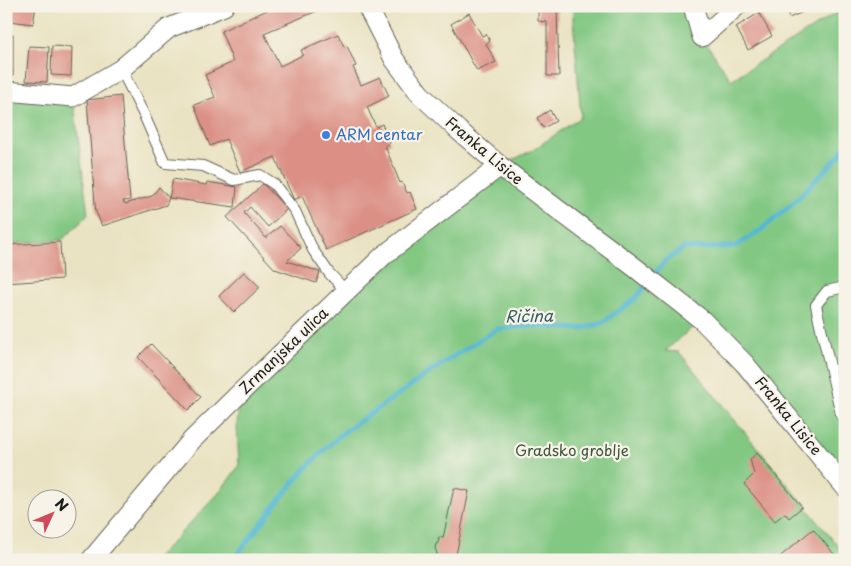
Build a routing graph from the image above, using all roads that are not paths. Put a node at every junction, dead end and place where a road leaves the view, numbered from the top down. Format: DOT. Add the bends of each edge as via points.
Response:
graph roads {
  1 [pos="224,6"];
  2 [pos="367,6"];
  3 [pos="693,6"];
  4 [pos="737,6"];
  5 [pos="121,69"];
  6 [pos="6,91"];
  7 [pos="500,166"];
  8 [pos="845,287"];
  9 [pos="346,291"];
  10 [pos="845,419"];
  11 [pos="845,487"];
  12 [pos="91,560"];
  1 -- 5 [label="street" via="169,28"];
  2 -- 7 [label="street, Franka Lisice" via="394,59 420,94"];
  3 -- 4 [label="street" via="702,37"];
  5 -- 6 [label="street" via="74,97"];
  5 -- 9 [label="lane" via="165,163 203,166 234,180 260,175 274,184 295,212 313,250"];
  7 -- 9 [label="street, Zrmanjska ulica" via="382,256"];
  7 -- 11 [label="street, Franka Lisice" via="702,320 745,364"];
  8 -- 10 [label="lane" via="827,291 816,305 841,414"];
  9 -- 12 [label="street, Zrmanjska ulica" via="192,440"];
}
